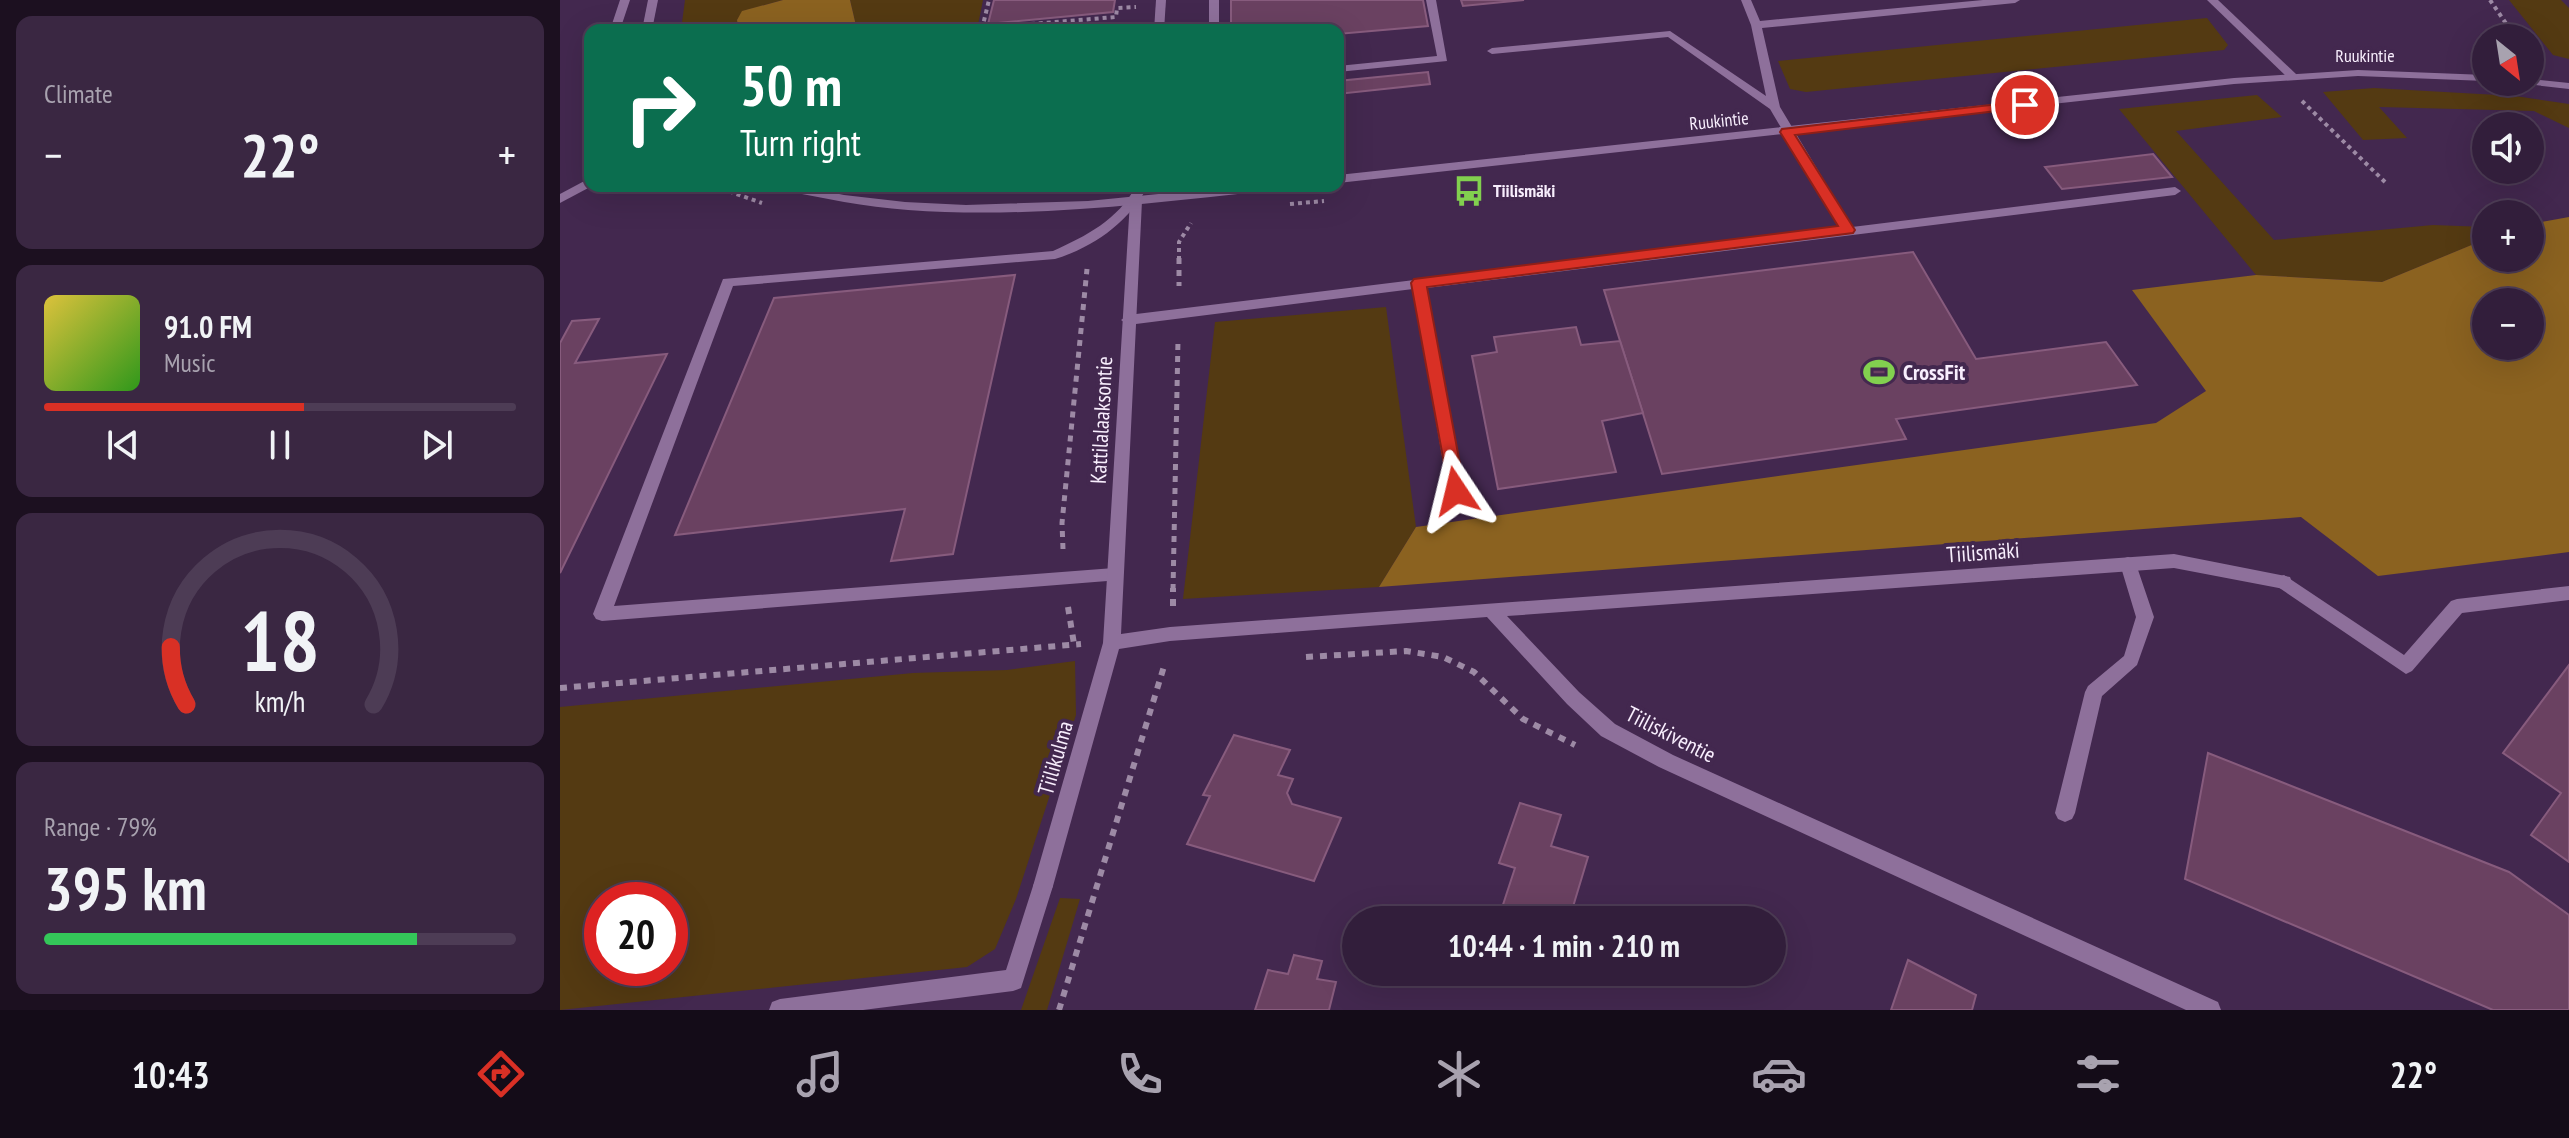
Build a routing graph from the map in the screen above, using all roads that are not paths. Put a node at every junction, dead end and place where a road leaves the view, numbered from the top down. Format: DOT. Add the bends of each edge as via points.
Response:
graph roads {
  1 [pos="625,0"];
  2 [pos="653,0"];
  3 [pos="1214,0"];
  4 [pos="1431,0"];
  5 [pos="1746,0"];
  6 [pos="2015,0"];
  7 [pos="2212,0"];
  8 [pos="1161,2"];
  9 [pos="617,24"];
  10 [pos="648,24"];
  11 [pos="1159,24"];
  12 [pos="1214,24"];
  13 [pos="1756,25"];
  14 [pos="1492,51"];
  15 [pos="1344,68"];
  16 [pos="2285,77"];
  17 [pos="2472,77"];
  18 [pos="2544,83"];
  19 [pos="2569,86"];
  20 [pos="1774,107"];
  21 [pos="1787,132"];
  22 [pos="1344,178"];
  23 [pos="584,185"];
  24 [pos="2175,191"];
  25 [pos="810,192"];
  26 [pos="1140,192"];
  27 [pos="1197,192"];
  28 [pos="560,199"];
  29 [pos="1136,201"];
  30 [pos="1848,230"];
  31 [pos="1419,283"];
  32 [pos="1128,320"];
  33 [pos="1456,491"];
  34 [pos="2128,564"];
  35 [pos="1114,575"];
  36 [pos="2569,593"];
  37 [pos="1491,610"];
  38 [pos="1112,643"];
  39 [pos="2065,813"];
  40 [pos="780,1010"];
  41 [pos="2210,1010"];
  1 -- 9 [label="street"];
  2 -- 10 [label="street"];
  3 -- 12 [label="street"];
  4 -- 15 [label="street" via="1443,59"];
  5 -- 13 [label="street"];
  6 -- 13 [label="street"];
  7 -- 16 [label="street"];
  8 -- 11 [label="street"];
  13 -- 20 [label="street"];
  14 -- 20 [label="street" via="1670,34"];
  16 -- 17 [label="street, Ruukintie" via="2358,73"];
  16 -- 21 [label="street, Ruukintie"];
  18 -- 19 [label="street"];
  20 -- 21 [label="street"];
  21 -- 22 [label="street, Ruukintie"];
  21 -- 30 [label="street"];
  23 -- 28 [label="street"];
  24 -- 30 [label="street"];
  25 -- 29 [label="street" via="952,211"];
  26 -- 29 [label="street"];
  27 -- 29 [label="street"];
  29 -- 32 [label="street, Kattilalaaksontie"];
  29 -- 35 [label="street" via="1096,237 1055,255 728,282 602,614"];
  30 -- 31 [label="street"];
  31 -- 32 [label="street"];
  31 -- 33 [label="street"];
  32 -- 35 [label="street, Kattilalaaksontie"];
  34 -- 36 [label="street, Tiilismäki" via="2174,561 2284,582 2406,666 2457,606"];
  34 -- 37 [label="street, Tiilismäki"];
  34 -- 39 [label="street" via="2145,617 2131,660 2094,692"];
  35 -- 38 [label="street, Kattilalaaksontie"];
  37 -- 38 [label="street"];
  37 -- 41 [label="street, Tiiliskiventie" via="1608,730"];
  38 -- 40 [label="street, Tiilikulma" via="1013,980"];
}
